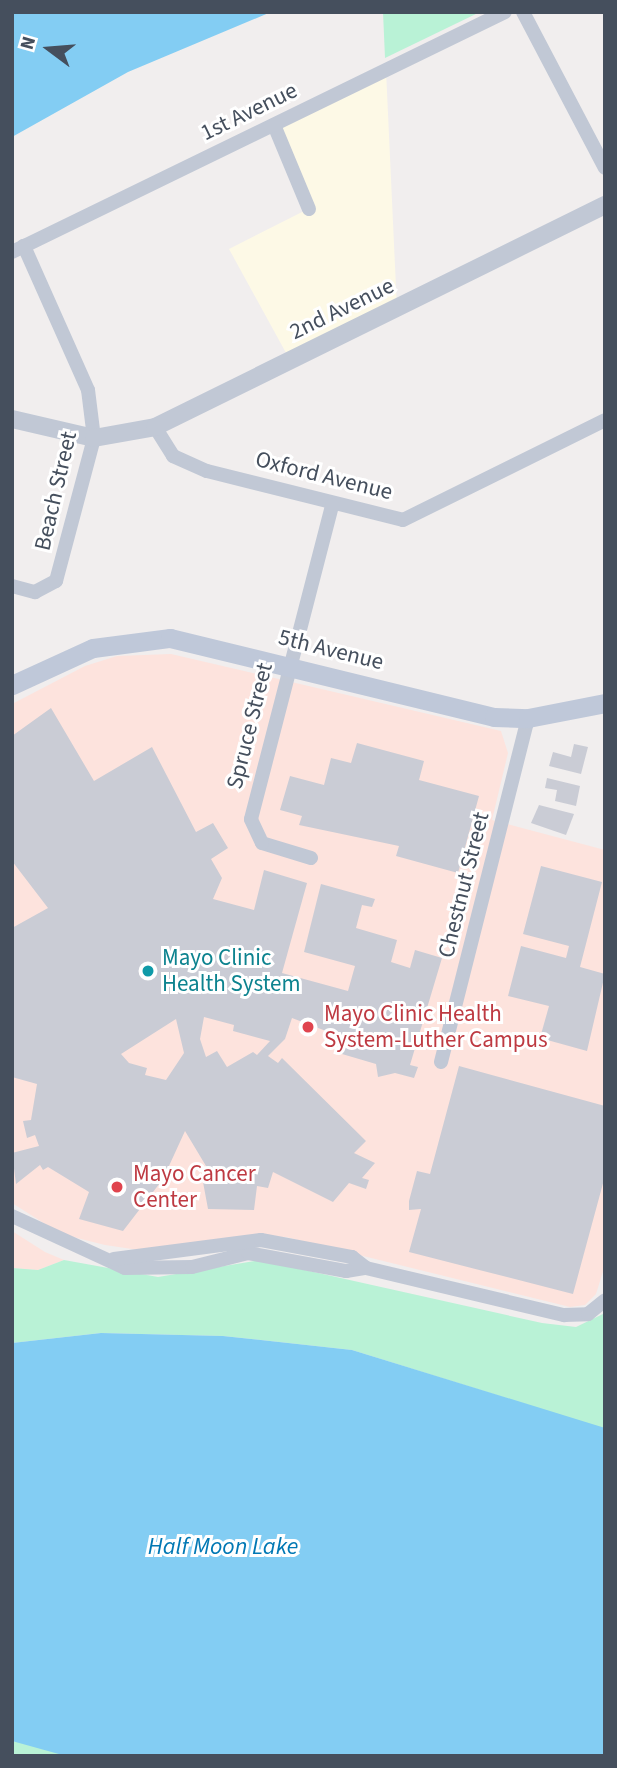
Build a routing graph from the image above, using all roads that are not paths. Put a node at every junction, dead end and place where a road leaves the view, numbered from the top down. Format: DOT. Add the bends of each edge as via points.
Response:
graph roads {
  1 [pos="505,12"];
  2 [pos="525,13"];
  3 [pos="274,125"];
  4 [pos="605,168"];
  5 [pos="605,205"];
  6 [pos="309,209"];
  7 [pos="18,249"];
  8 [pos="12,419"];
  9 [pos="605,420"];
  10 [pos="155,427"];
  11 [pos="94,438"];
  12 [pos="332,505"];
  13 [pos="12,586"];
  14 [pos="289,664"];
  15 [pos="12,685"];
  16 [pos="605,704"];
  17 [pos="528,718"];
  18 [pos="311,858"];
  19 [pos="441,1062"];
  20 [pos="12,1216"];
  21 [pos="605,1300"];
  1 -- 3 [label="street, 1st Avenue"];
  2 -- 4 [label="street"];
  3 -- 6 [label="street"];
  3 -- 7 [label="street, 1st Avenue"];
  5 -- 10 [label="street, 2nd Avenue"];
  7 -- 11 [label="street, Beach Street" via="88,390"];
  8 -- 11 [label="street"];
  9 -- 12 [label="street, Oxford Avenue" via="418,516 389,520"];
  10 -- 11 [label="street, 2nd Avenue"];
  10 -- 12 [label="street, Oxford Avenue" via="168,452 184,463"];
  11 -- 13 [label="street, Beach Street" via="61,572 48,589 35,592"];
  12 -- 14 [label="street, Spruce Street"];
  14 -- 15 [label="main road, 5th Avenue" via="170,638 117,641 47,666"];
  14 -- 17 [label="main road, 5th Avenue" via="494,717"];
  14 -- 18 [label="street, Spruce Street" via="251,814 255,836"];
  16 -- 17 [label="main road, 5th Avenue"];
  17 -- 19 [label="street, Chestnut Street"];
  20 -- 21 [label="street" via="60,1242 114,1259 261,1240 352,1257 366,1268 564,1315 588,1314"];
}
